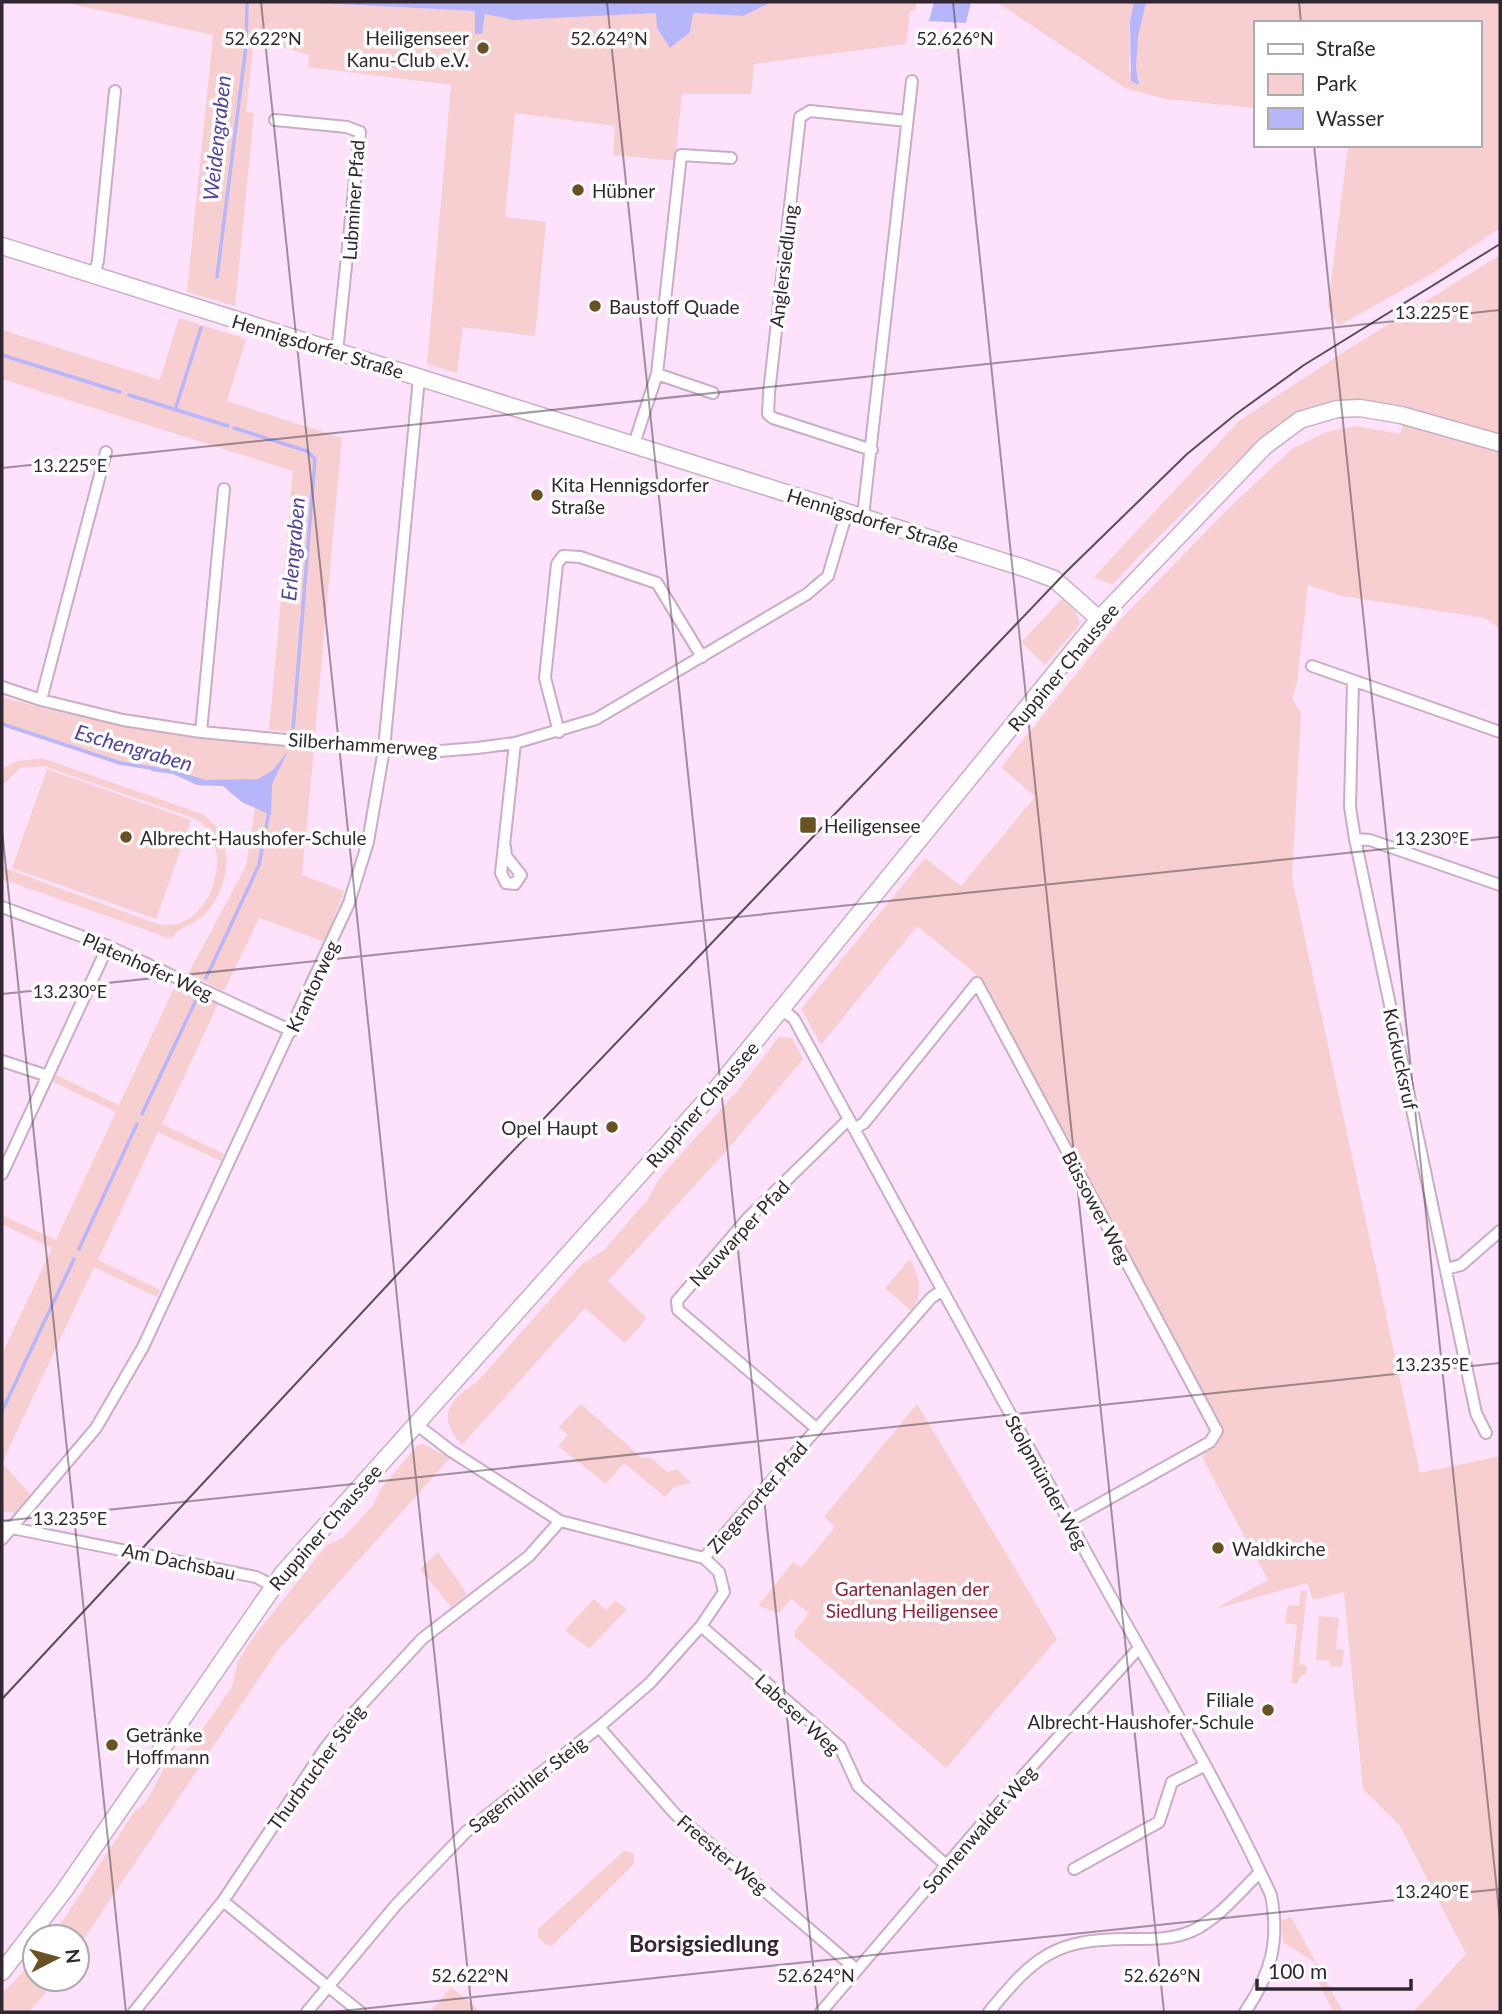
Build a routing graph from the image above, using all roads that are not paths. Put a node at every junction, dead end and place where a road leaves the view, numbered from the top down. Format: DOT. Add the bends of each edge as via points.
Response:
graph roads {
  1 [pos="912,80"];
  2 [pos="114,91"];
  3 [pos="275,120"];
  4 [pos="907,121"];
  5 [pos="731,158"];
  6 [pos="2,246"];
  7 [pos="94,275"];
  8 [pos="337,352"];
  9 [pos="657,374"];
  10 [pos="419,378"];
  11 [pos="713,393"];
  12 [pos="1500,443"];
  13 [pos="634,444"];
  14 [pos="872,450"];
  15 [pos="106,452"];
  16 [pos="224,489"];
  17 [pos="855,514"];
  18 [pos="1099,619"];
  19 [pos="702,657"];
  20 [pos="1312,666"];
  21 [pos="1353,681"];
  22 [pos="2,687"];
  23 [pos="41,700"];
  24 [pos="201,732"];
  25 [pos="559,732"];
  26 [pos="1500,732"];
  27 [pos="515,743"];
  28 [pos="384,749"];
  29 [pos="1355,839"];
  30 [pos="505,847"];
  31 [pos="1500,885"];
  32 [pos="2,907"];
  33 [pos="108,946"];
  34 [pos="977,983"];
  35 [pos="782,1009"];
  36 [pos="292,1031"];
  37 [pos="2,1061"];
  38 [pos="48,1076"];
  39 [pos="852,1124"];
  40 [pos="2,1174"];
  41 [pos="1500,1231"];
  42 [pos="1446,1269"];
  43 [pos="941,1291"];
  44 [pos="416,1424"];
  45 [pos="817,1429"];
  46 [pos="1486,1433"];
  47 [pos="560,1521"];
  48 [pos="1069,1521"];
  49 [pos="7,1527"];
  50 [pos="2,1539"];
  51 [pos="704,1558"];
  52 [pos="273,1586"];
  53 [pos="701,1626"];
  54 [pos="1139,1648"];
  55 [pos="599,1727"];
  56 [pos="1204,1766"];
  57 [pos="947,1866"];
  58 [pos="1074,1869"];
  59 [pos="1260,1872"];
  60 [pos="223,1901"];
  61 [pos="857,1970"];
  62 [pos="2,1972"];
  63 [pos="326,1984"];
  64 [pos="134,2012"];
  65 [pos="307,2012"];
  66 [pos="360,2012"];
  67 [pos="821,2012"];
  68 [pos="989,2012"];
  69 [pos="1245,2012"];
  1 -- 4 [label="street"];
  2 -- 7 [label="street"];
  3 -- 8 [label="street, Lubminer Pfad" via="360,132"];
  4 -- 14 [label="street"];
  4 -- 14 [label="street, Anglersiedlung" via="810,111 800,117 767,406 773,418"];
  5 -- 9 [label="street" via="681,155"];
  6 -- 7 [label="main road, Hennigsdorfer Straße"];
  7 -- 8 [label="main road, Hennigsdorfer Straße"];
  8 -- 10 [label="main road, Hennigsdorfer Straße"];
  9 -- 11 [label="street"];
  9 -- 13 [label="street"];
  10 -- 13 [label="main road, Hennigsdorfer Straße"];
  10 -- 28 [label="street, Krantorweg"];
  12 -- 18 [label="main road, Ruppiner Chaussee" via="1360,408 1310,416 1265,446"];
  13 -- 17 [label="main road, Hennigsdorfer Straße"];
  14 -- 17 [label="street"];
  15 -- 23 [label="street"];
  16 -- 24 [label="street"];
  17 -- 18 [label="main road, Hennigsdorfer Straße" via="1054,579"];
  17 -- 19 [label="street, Silberhammerweg" via="828,576 817,587"];
  18 -- 35 [label="main road, Ruppiner Chaussee"];
  19 -- 25 [label="street, Silberhammerweg" via="620,707"];
  19 -- 25 [label="street" via="657,583 580,557 563,556 557,564 545,667"];
  20 -- 21 [label="street"];
  21 -- 26 [label="street"];
  21 -- 29 [label="street, Kuckucksruf" via="1350,807"];
  22 -- 23 [label="street, Silberhammerweg"];
  23 -- 24 [label="street, Silberhammerweg" via="123,720"];
  24 -- 28 [label="street, Silberhammerweg"];
  25 -- 27 [label="street, Silberhammerweg"];
  27 -- 28 [label="street, Silberhammerweg" via="440,751"];
  27 -- 30 [label="street"];
  28 -- 36 [label="street, Krantorweg" via="375,813 358,876"];
  29 -- 31 [label="street" via="1370,840"];
  29 -- 42 [label="street, Kuckucksruf"];
  32 -- 33 [label="street, Platenhofer Weg"];
  33 -- 36 [label="street, Platenhofer Weg"];
  33 -- 38 [label="street"];
  34 -- 39 [label="street, Neuwarper Pfad" via="864,1123"];
  34 -- 48 [label="street, Büssower Weg" via="1217,1431 1210,1442"];
  35 -- 39 [label="street, Stolpmünder Weg" via="794,1019"];
  35 -- 44 [label="main road, Ruppiner Chaussee" via="678,1134"];
  36 -- 49 [label="street, Krantorweg" via="142,1348 96,1428"];
  37 -- 38 [label="street"];
  38 -- 40 [label="street"];
  39 -- 43 [label="street, Stolpmünder Weg"];
  39 -- 45 [label="street, Neuwarper Pfad" via="748,1218 677,1301 678,1310"];
  41 -- 42 [label="street" via="1461,1265"];
  42 -- 46 [label="street, Kuckucksruf" via="1476,1413"];
  43 -- 45 [label="street, Ziegenorter Pfad" via="930,1297"];
  43 -- 48 [label="street, Stolpmünder Weg"];
  44 -- 47 [label="street, Ziegenorter Pfad"];
  44 -- 52 [label="main road, Ruppiner Chaussee"];
  45 -- 51 [label="street, Ziegenorter Pfad"];
  47 -- 51 [label="street, Ziegenorter Pfad"];
  47 -- 60 [label="street, Thurbrucher Steig" via="529,1556 394,1666 326,1746"];
  48 -- 54 [label="street, Stolpmünder Weg"];
  49 -- 50 [label="street, Krantorweg"];
  49 -- 52 [label="street, Am Dachsbau" via="256,1577"];
  51 -- 53 [label="street, Sagemühler Steig" via="719,1572 724,1592"];
  52 -- 62 [label="main road, Ruppiner Chaussee" via="97,1844"];
  53 -- 55 [label="street, Sagemühler Steig" via="650,1683"];
  53 -- 57 [label="street, Labeser Weg" via="839,1747 858,1786"];
  54 -- 56 [label="street, Stolpmünder Weg"];
  54 -- 57 [label="street, Sonnenwalder Weg"];
  55 -- 61 [label="street, Freester Weg" via="675,1814"];
  55 -- 63 [label="street, Sagemühler Steig" via="466,1832"];
  56 -- 58 [label="street" via="1172,1782 1159,1822"];
  56 -- 59 [label="street, Stolpmünder Weg"];
  57 -- 61 [label="street, Sonnenwalder Weg"];
  59 -- 68 [label="street" via="1210,1921 1189,1932 1163,1939 1087,1940 1051,1952 1013,1982"];
  59 -- 69 [label="street, Stolpmünder Weg" via="1276,1920 1270,1967"];
  60 -- 63 [label="street"];
  60 -- 64 [label="street, Thurbrucher Steig"];
  61 -- 67 [label="street, Sonnenwalder Weg"];
  63 -- 65 [label="street, Sagemühler Steig"];
  63 -- 66 [label="street"];
}
